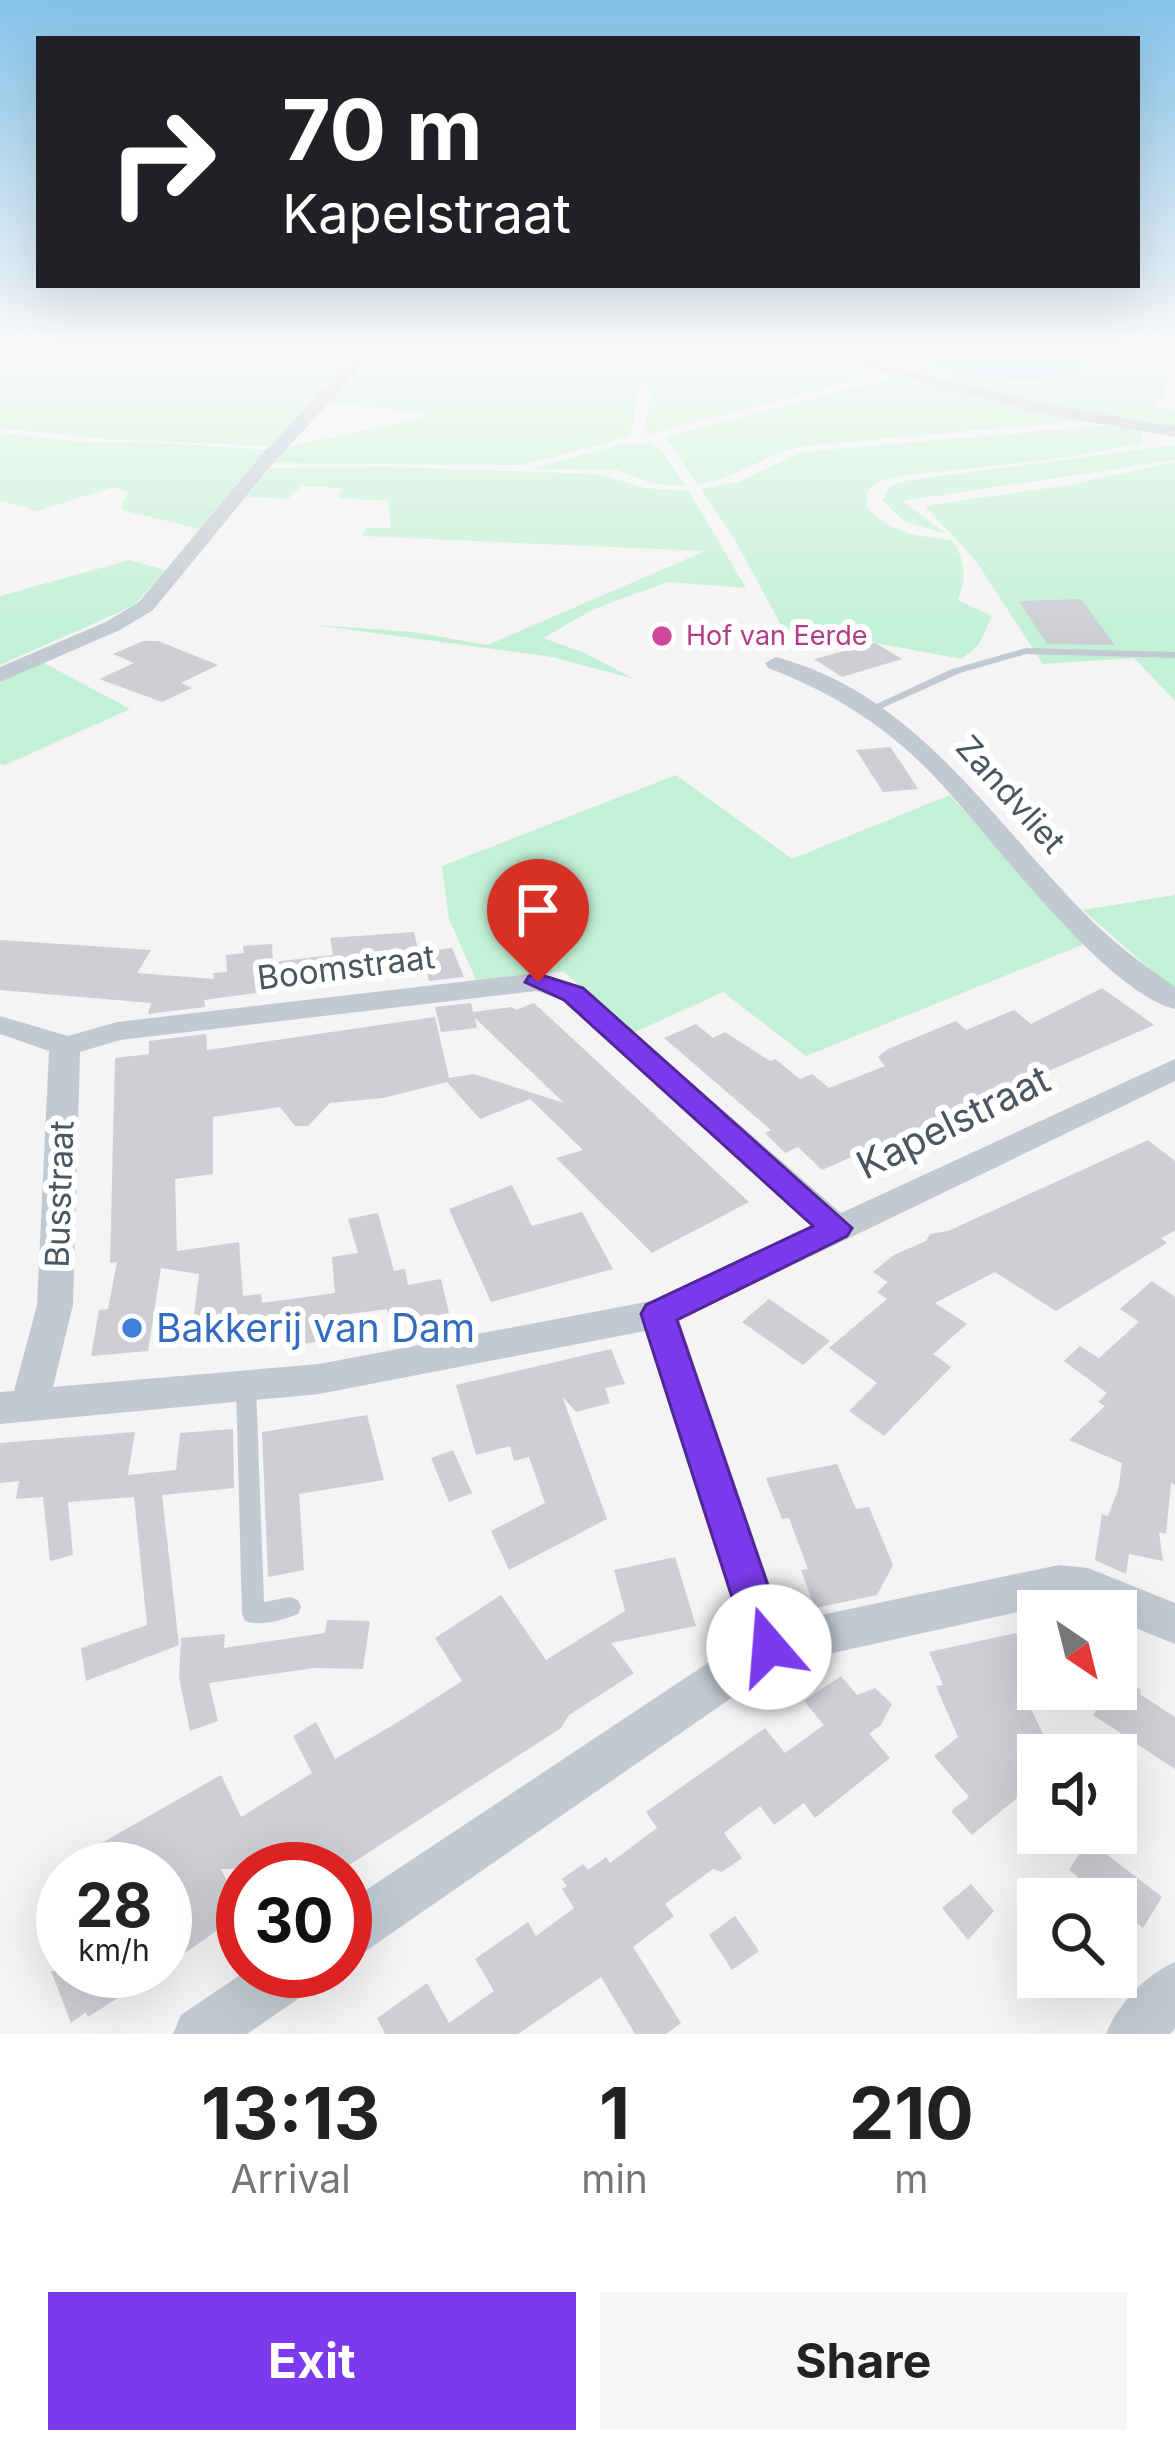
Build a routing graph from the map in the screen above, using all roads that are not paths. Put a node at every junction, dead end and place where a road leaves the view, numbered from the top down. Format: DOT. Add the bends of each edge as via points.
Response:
graph roads {
  1 [pos="282,443"];
  2 [pos="1175,655"];
  3 [pos="772,662"];
  4 [pos="0,675"];
  5 [pos="874,708"];
  6 [pos="1175,1000"];
  7 [pos="0,1025"];
  8 [pos="64,1047"];
  9 [pos="1175,1069"];
  10 [pos="836,1228"];
  11 [pos="658,1314"];
  12 [pos="246,1385"];
  13 [pos="14,1407"];
  14 [pos="290,1607"];
  15 [pos="1175,1624"];
  16 [pos="769,1647"];
  17 [pos="372,1917"];
  18 [pos="1175,1989"];
  19 [pos="253,1998"];
  20 [pos="200,2034"];
  21 [pos="1133,2034"];
  1 -- 4 [label="street" via="146,605"];
  2 -- 5 [label="lane" via="1026,651"];
  3 -- 5 [label="street, Zandvliet"];
  5 -- 6 [label="street, Zandvliet" via="916,741 1082,926"];
  7 -- 8 [label="street"];
  8 -- 10 [label="street, Boomstraat" via="117,1031 516,983 559,986"];
  8 -- 13 [label="street, Busstraat" via="55,1305"];
  9 -- 10 [label="street, Kapelstraat"];
  10 -- 11 [label="street, Kapelstraat"];
  11 -- 12 [label="street, Kapelstraat"];
  11 -- 16 [label="street"];
  12 -- 13 [label="street, Kapelstraat"];
  12 -- 14 [label="lane" via="253,1614"];
  15 -- 16 [label="street" via="1059,1584"];
  16 -- 17 [label="street"];
  18 -- 21 [label="street"];
  19 -- 20 [label="street"];
}
